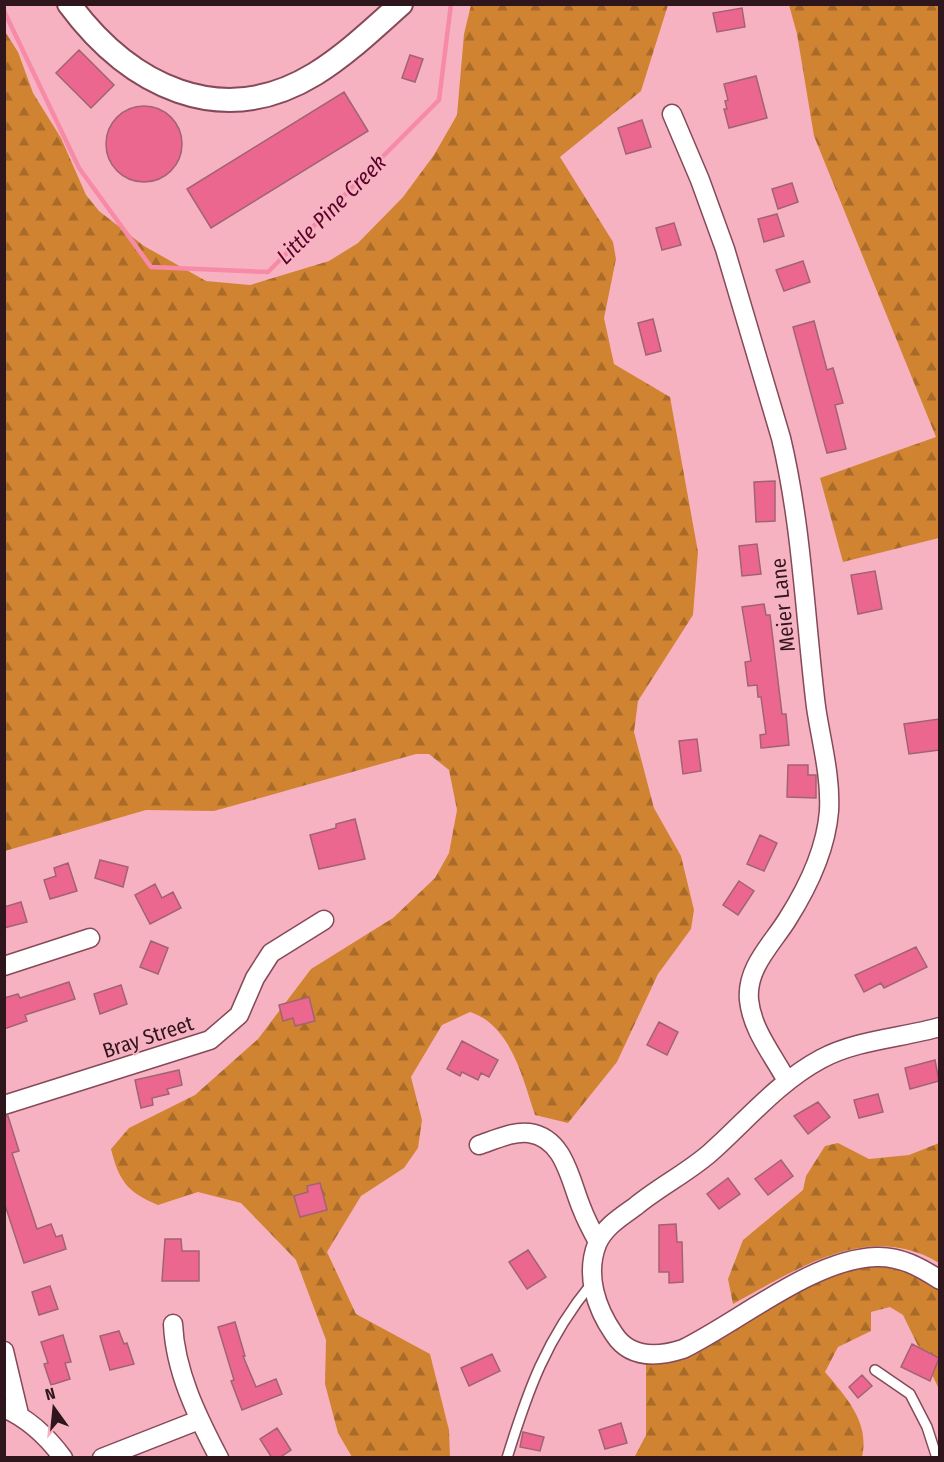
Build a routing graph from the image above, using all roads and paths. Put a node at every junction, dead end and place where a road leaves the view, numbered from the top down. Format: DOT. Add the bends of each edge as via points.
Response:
graph roads {
  1 [pos="69,4"];
  2 [pos="401,4"];
  3 [pos="672,114"];
  4 [pos="324,920"];
  5 [pos="90,938"];
  6 [pos="4,966"];
  7 [pos="939,1027"];
  8 [pos="787,1081"];
  9 [pos="4,1105"];
  10 [pos="479,1145"];
  11 [pos="598,1242"];
  12 [pos="939,1280"];
  13 [pos="592,1283"];
  14 [pos="173,1324"];
  15 [pos="4,1351"];
  16 [pos="875,1371"];
  17 [pos="12,1411"];
  18 [pos="199,1420"];
  19 [pos="63,1458"];
  20 [pos="102,1458"];
  21 [pos="219,1458"];
  22 [pos="507,1458"];
  23 [pos="937,1458"];
  1 -- 2 [label="street" via="107,49 141,75 188,94 228,99 263,95 316,74"];
  3 -- 8 [label="street, Meier Lane" via="724,249 781,438 789,469 807,609 829,795 827,827 807,886 757,963 749,987 755,1024"];
  4 -- 9 [label="street, Bray Street" via="271,953 239,1015 210,1040"];
  5 -- 6 [label="street"];
  7 -- 8 [label="street" via="834,1053"];
  8 -- 11 [label="street" via="707,1155 615,1222"];
  10 -- 11 [label="street" via="517,1133 530,1133 548,1141 569,1170"];
  11 -- 13 [label="street"];
  12 -- 13 [label="street" via="896,1259 854,1259 803,1280 683,1349 657,1355 636,1352 616,1338"];
  13 -- 22 [label="lane" via="542,1357"];
  14 -- 18 [label="street" via="175,1351"];
  15 -- 17 [label="street"];
  16 -- 23 [label="lane" via="910,1394"];
  17 -- 19 [label="street" via="40,1430"];
  18 -- 20 [label="street"];
  18 -- 21 [label="street"];
}
